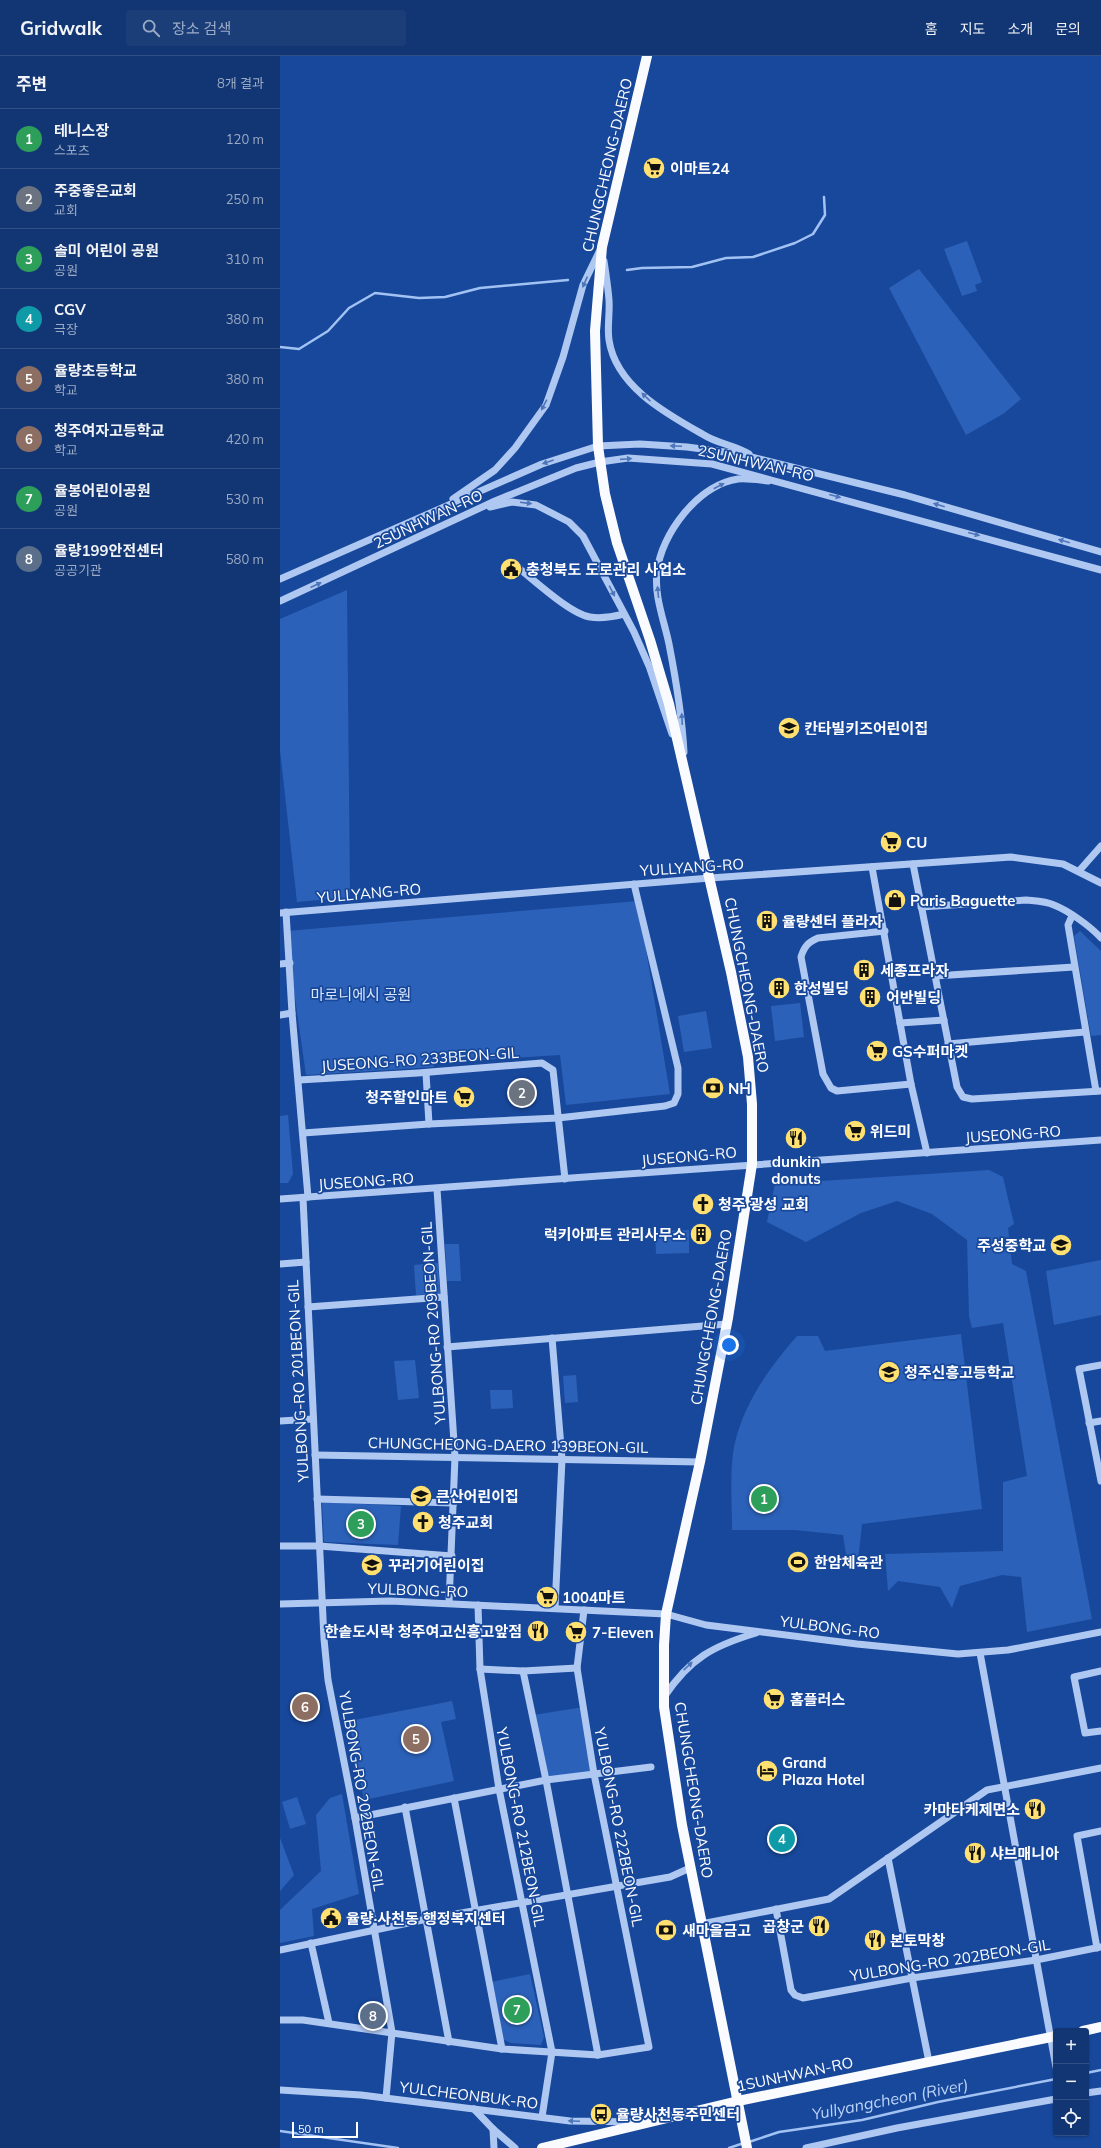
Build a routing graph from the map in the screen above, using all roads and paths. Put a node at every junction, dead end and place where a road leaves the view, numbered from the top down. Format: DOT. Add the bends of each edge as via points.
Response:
graph roads {
  1 [pos="647,56"];
  2 [pos="602,247"];
  3 [pos="598,446"];
  4 [pos="752,457"];
  5 [pos="600,462"];
  6 [pos="788,483"];
  7 [pos="474,511"];
  8 [pos="432,512"];
  9 [pos="1101,552"];
  10 [pos="516,566"];
  11 [pos="1101,570"];
  12 [pos="280,579"];
  13 [pos="280,601"];
  14 [pos="624,614"];
  15 [pos="685,772"];
  16 [pos="1101,846"];
  17 [pos="913,864"];
  18 [pos="872,867"];
  19 [pos="1079,871"];
  20 [pos="710,878"];
  21 [pos="1101,883"];
  22 [pos="634,884"];
  23 [pos="921,907"];
  24 [pos="283,913"];
  25 [pos="1072,916"];
  26 [pos="885,931"];
  27 [pos="1101,938"];
  28 [pos="290,963"];
  29 [pos="280,964"];
  30 [pos="1074,967"];
  31 [pos="935,976"];
  32 [pos="292,1013"];
  33 [pos="280,1014"];
  34 [pos="944,1020"];
  35 [pos="900,1023"];
  36 [pos="1085,1032"];
  37 [pos="948,1044"];
  38 [pos="426,1072"];
  39 [pos="299,1080"];
  40 [pos="911,1084"];
  41 [pos="1099,1091"];
  42 [pos="558,1118"];
  43 [pos="429,1124"];
  44 [pos="303,1133"];
  45 [pos="1101,1140"];
  46 [pos="927,1152"];
  47 [pos="752,1164"];
  48 [pos="565,1179"];
  49 [pos="437,1189"];
  50 [pos="306,1198"];
  51 [pos="280,1199"];
  52 [pos="306,1262"];
  53 [pos="280,1264"];
  54 [pos="444,1297"];
  55 [pos="308,1307"];
  56 [pos="726,1324"];
  57 [pos="552,1338"];
  58 [pos="447,1347"];
  59 [pos="1101,1364"];
  60 [pos="313,1419"];
  61 [pos="280,1421"];
  62 [pos="1101,1421"];
  63 [pos="1090,1424"];
  64 [pos="315,1455"];
  65 [pos="455,1458"];
  66 [pos="562,1459"];
  67 [pos="700,1462"];
  68 [pos="1101,1478"];
  69 [pos="317,1499"];
  70 [pos="454,1504"];
  71 [pos="280,1546"];
  72 [pos="319,1546"];
  73 [pos="452,1556"];
  74 [pos="322,1602"];
  75 [pos="449,1603"];
  76 [pos="280,1604"];
  77 [pos="478,1605"];
  78 [pos="555,1608"];
  79 [pos="584,1610"];
  80 [pos="666,1614"];
  81 [pos="761,1632"];
  82 [pos="1101,1632"];
  83 [pos="980,1653"];
  84 [pos="577,1668"];
  85 [pos="480,1669"];
  86 [pos="522,1671"];
  87 [pos="1101,1671"];
  88 [pos="664,1697"];
  89 [pos="1101,1731"];
  90 [pos="651,1767"];
  91 [pos="1101,1768"];
  92 [pos="594,1774"];
  93 [pos="546,1780"];
  94 [pos="1004,1786"];
  95 [pos="498,1789"];
  96 [pos="454,1798"];
  97 [pos="405,1807"];
  98 [pos="355,1818"];
  99 [pos="1101,1831"];
  100 [pos="888,1858"];
  101 [pos="690,1868"];
  102 [pos="616,1885"];
  103 [pos="567,1895"];
  104 [pos="522,1903"];
  105 [pos="776,1909"];
  106 [pos="475,1911"];
  107 [pos="427,1919"];
  108 [pos="701,1924"];
  109 [pos="374,1931"];
  110 [pos="311,1943"];
  111 [pos="1099,1947"];
  112 [pos="280,1950"];
  113 [pos="1036,1960"];
  114 [pos="912,1978"];
  115 [pos="281,2020"];
  116 [pos="329,2023"];
  117 [pos="1101,2027"];
  118 [pos="1089,2030"];
  119 [pos="392,2032"];
  120 [pos="1053,2037"];
  121 [pos="449,2042"];
  122 [pos="502,2049"];
  123 [pos="552,2052"];
  124 [pos="598,2055"];
  125 [pos="929,2062"];
  126 [pos="280,2090"];
  127 [pos="1101,2091"];
  128 [pos="1089,2093"];
  129 [pos="386,2098"];
  130 [pos="1053,2100"];
  131 [pos="738,2101"];
  132 [pos="474,2110"];
  133 [pos="542,2117"];
  134 [pos="655,2122"];
  135 [pos="493,2129"];
  136 [pos="494,2148"];
  137 [pos="515,2148"];
  138 [pos="542,2148"];
  139 [pos="747,2148"];
  140 [pos="806,2148"];
  1 -- 2 [label="main road, CHUNGCHEONG-DAERO"];
  2 -- 3 [label="main road, CHUNGCHEONG-DAERO" via="594,331"];
  4 -- 2 [label="street, one-way" via="738,447 708,437 684,424 649,401 626,378 613,358 609,339 609,301"];
  2 -- 8 [label="street, one-way" via="583,285 563,357 546,405 496,470"];
  4 -- 3 [label="street, 2SUNHWAN-RO, one-way" via="687,447 640,444"];
  3 -- 5 [label="main road, CHUNGCHEONG-DAERO"];
  3 -- 8 [label="street, 2SUNHWAN-RO, one-way" via="542,464"];
  9 -- 4 [label="street, 2SUNHWAN-RO, one-way" via="904,495"];
  5 -- 6 [label="street, 2SUNHWAN-RO, one-way" via="628,458 712,464"];
  5 -- 7 [label="street, 2SUNHWAN-RO" via="576,468"];
  5 -- 15 [label="main road, CHUNGCHEONG-DAERO" via="617,543 663,683"];
  6 -- 11 [label="street, 2SUNHWAN-RO, one-way"];
  15 -- 6 [label="street, one-way" via="681,711 658,595 657,571 668,536 686,508 720,485 738,479"];
  13 -- 7 [label="street, 2SUNHWAN-RO, one-way"];
  7 -- 14 [label="street, one-way" via="518,502 536,505 569,522 583,536"];
  8 -- 12 [label="street, 2SUNHWAN-RO"];
  10 -- 14 [label="street" via="574,611 589,617 606,619"];
  14 -- 15 [label="street" via="649,666"];
  15 -- 20 [label="main road, CHUNGCHEONG-DAERO"];
  16 -- 19 [label="street"];
  17 -- 18 [label="street, YULLYANG-RO"];
  17 -- 19 [label="street, YULLYANG-RO" via="1011,857 1063,864"];
  17 -- 23 [label="street"];
  18 -- 20 [label="street, YULLYANG-RO"];
  18 -- 26 [label="street"];
  19 -- 21 [label="street, YULLYANG-RO"];
  20 -- 22 [label="street, YULLYANG-RO"];
  20 -- 47 [label="main road, CHUNGCHEONG-DAERO" via="748,1056 752,1104"];
  22 -- 24 [label="street, YULLYANG-RO"];
  22 -- 42 [label="street" via="678,1068 678,1094 674,1103 665,1106"];
  23 -- 25 [label="street" via="1026,900 1054,905"];
  23 -- 31 [label="street"];
  24 -- 28 [label="street"];
  25 -- 27 [label="street" via="1092,928"];
  25 -- 30 [label="street" via="1068,924"];
  26 -- 35 [label="street"];
  26 -- 40 [label="street" via="818,938 809,941 801,957 824,1074 831,1088 837,1091"];
  28 -- 29 [label="street"];
  28 -- 32 [label="street"];
  30 -- 31 [label="street"];
  30 -- 36 [label="street"];
  31 -- 34 [label="street"];
  32 -- 33 [label="street"];
  32 -- 39 [label="street"];
  34 -- 35 [label="street"];
  34 -- 37 [label="street"];
  35 -- 40 [label="street"];
  36 -- 37 [label="street"];
  36 -- 41 [label="street"];
  37 -- 41 [label="street" via="957,1087 963,1097 972,1099"];
  38 -- 39 [label="street, JUSEONG-RO 233BEON-GIL"];
  38 -- 42 [label="street, JUSEONG-RO 233BEON-GIL" via="542,1063 553,1070"];
  38 -- 43 [label="street"];
  39 -- 44 [label="street"];
  40 -- 46 [label="street"];
  42 -- 43 [label="street"];
  42 -- 48 [label="street"];
  43 -- 44 [label="street"];
  44 -- 50 [label="street"];
  45 -- 46 [label="street, JUSEONG-RO"];
  46 -- 47 [label="street, JUSEONG-RO"];
  47 -- 48 [label="street, JUSEONG-RO"];
  47 -- 56 [label="main road, CHUNGCHEONG-DAERO"];
  48 -- 49 [label="street, JUSEONG-RO"];
  49 -- 50 [label="street, JUSEONG-RO"];
  49 -- 54 [label="street, YULBONG-RO 209BEON-GIL"];
  50 -- 51 [label="street, JUSEONG-RO"];
  50 -- 52 [label="street, YULBONG-RO 201BEON-GIL"];
  52 -- 53 [label="street, YULBONG-RO 201BEON-GIL"];
  52 -- 55 [label="street, YULBONG-RO 201BEON-GIL"];
  54 -- 55 [label="street"];
  54 -- 58 [label="street, YULBONG-RO 209BEON-GIL"];
  55 -- 60 [label="street, YULBONG-RO 201BEON-GIL"];
  56 -- 57 [label="street"];
  56 -- 67 [label="main road, CHUNGCHEONG-DAERO"];
  57 -- 58 [label="street"];
  57 -- 66 [label="street"];
  58 -- 65 [label="street, YULBONG-RO 209BEON-GIL"];
  59 -- 63 [label="street" via="1079,1369"];
  60 -- 61 [label="street"];
  60 -- 64 [label="street, YULBONG-RO 201BEON-GIL"];
  62 -- 63 [label="street"];
  63 -- 68 [label="street"];
  64 -- 65 [label="street, CHUNGCHEONG-DAERO 139BEON-GIL"];
  64 -- 69 [label="street, YULBONG-RO 201BEON-GIL"];
  65 -- 66 [label="street, CHUNGCHEONG-DAERO 139BEON-GIL"];
  65 -- 70 [label="street, YULBONG-RO 209BEON-GIL"];
  66 -- 67 [label="street, CHUNGCHEONG-DAERO 139BEON-GIL"];
  66 -- 78 [label="street"];
  67 -- 80 [label="main road, CHUNGCHEONG-DAERO"];
  69 -- 70 [label="street, YULBONG-RO 201BEON-GIL"];
  69 -- 72 [label="street, YULBONG-RO 201BEON-GIL"];
  70 -- 73 [label="street, YULBONG-RO 209BEON-GIL"];
  71 -- 72 [label="street"];
  72 -- 73 [label="street"];
  72 -- 74 [label="street, YULBONG-RO 201BEON-GIL"];
  73 -- 75 [label="street, YULBONG-RO 209BEON-GIL"];
  74 -- 75 [label="street, YULBONG-RO"];
  74 -- 76 [label="street, YULBONG-RO"];
  74 -- 98 [label="street, YULBONG-RO 202BEON-GIL" via="328,1680"];
  75 -- 77 [label="street, YULBONG-RO"];
  77 -- 78 [label="street, YULBONG-RO"];
  77 -- 85 [label="street, YULBONG-RO 212BEON-GIL"];
  78 -- 79 [label="street, YULBONG-RO"];
  79 -- 80 [label="street, YULBONG-RO"];
  79 -- 84 [label="street, YULBONG-RO 222BEON-GIL"];
  80 -- 81 [label="street, YULBONG-RO" via="706,1625"];
  80 -- 88 [label="main road, CHUNGCHEONG-DAERO"];
  81 -- 83 [label="street, YULBONG-RO" via="958,1654"];
  88 -- 81 [label="street, one-way" via="678,1676 694,1661 721,1646"];
  82 -- 83 [label="street, YULBONG-RO"];
  83 -- 94 [label="street"];
  84 -- 86 [label="street"];
  84 -- 92 [label="street, YULBONG-RO 222BEON-GIL"];
  85 -- 86 [label="street"];
  85 -- 95 [label="street, YULBONG-RO 212BEON-GIL"];
  86 -- 93 [label="street"];
  87 -- 89 [label="street" via="1074,1676 1085,1733"];
  88 -- 101 [label="main road, CHUNGCHEONG-DAERO" via="672,1766"];
  90 -- 92 [label="street"];
  91 -- 94 [label="street"];
  92 -- 93 [label="street"];
  92 -- 102 [label="street, YULBONG-RO 222BEON-GIL"];
  93 -- 95 [label="street"];
  93 -- 103 [label="street"];
  94 -- 100 [label="street" via="987,1790"];
  94 -- 113 [label="street"];
  95 -- 96 [label="street"];
  95 -- 104 [label="street, YULBONG-RO 212BEON-GIL"];
  96 -- 97 [label="street"];
  96 -- 106 [label="street"];
  97 -- 98 [label="street"];
  97 -- 107 [label="street"];
  98 -- 109 [label="street, YULBONG-RO 202BEON-GIL"];
  99 -- 111 [label="street" via="1077,1836"];
  100 -- 105 [label="street" via="829,1899"];
  100 -- 114 [label="street"];
  101 -- 102 [label="street" via="670,1877"];
  101 -- 108 [label="main road, CHUNGCHEONG-DAERO"];
  102 -- 103 [label="street"];
  102 -- 124 [label="street, YULBONG-RO 222BEON-GIL" via="649,2046"];
  103 -- 104 [label="street"];
  103 -- 124 [label="street"];
  104 -- 106 [label="street"];
  104 -- 123 [label="street, YULBONG-RO 212BEON-GIL"];
  105 -- 108 [label="street"];
  105 -- 114 [label="street, YULBONG-RO 202BEON-GIL" via="791,1990 795,1995 803,1998"];
  106 -- 107 [label="street"];
  106 -- 122 [label="street"];
  107 -- 109 [label="street"];
  107 -- 121 [label="street"];
  108 -- 131 [label="main road, CHUNGCHEONG-DAERO"];
  109 -- 110 [label="street"];
  109 -- 119 [label="street, YULBONG-RO 202BEON-GIL"];
  110 -- 112 [label="street"];
  110 -- 116 [label="street"];
  111 -- 113 [label="street, YULBONG-RO 202BEON-GIL"];
  113 -- 114 [label="street, YULBONG-RO 202BEON-GIL"];
  113 -- 120 [label="street"];
  114 -- 125 [label="street"];
  115 -- 116 [label="street"];
  116 -- 119 [label="street"];
  117 -- 118 [label="main road"];
  119 -- 121 [label="street"];
  119 -- 129 [label="street, YULBONG-RO 202BEON-GIL"];
  120 -- 125 [label="main road, 1SUNHWAN-RO"];
  121 -- 122 [label="street"];
  122 -- 123 [label="street"];
  123 -- 124 [label="street"];
  123 -- 133 [label="street, YULBONG-RO 212BEON-GIL"];
  125 -- 131 [label="main road, 1SUNHWAN-RO"];
  126 -- 129 [label="street, YULCHEONBUK-RO"];
  127 -- 128 [label="street"];
  129 -- 132 [label="street, YULCHEONBUK-RO"];
  130 -- 140 [label="street" via="897,2128"];
  131 -- 134 [label="main road, 1SUNHWAN-RO"];
  131 -- 139 [label="main road, CHUNGCHEONG-DAERO"];
  132 -- 133 [label="street, YULCHEONBUK-RO"];
  132 -- 135 [label="street"];
  134 -- 133 [label="street, YULCHEONBUK-RO, one-way" via="570,2121"];
  134 -- 138 [label="main road, 1SUNHWAN-RO"];
  135 -- 136 [label="street"];
  135 -- 137 [label="street"];
}
